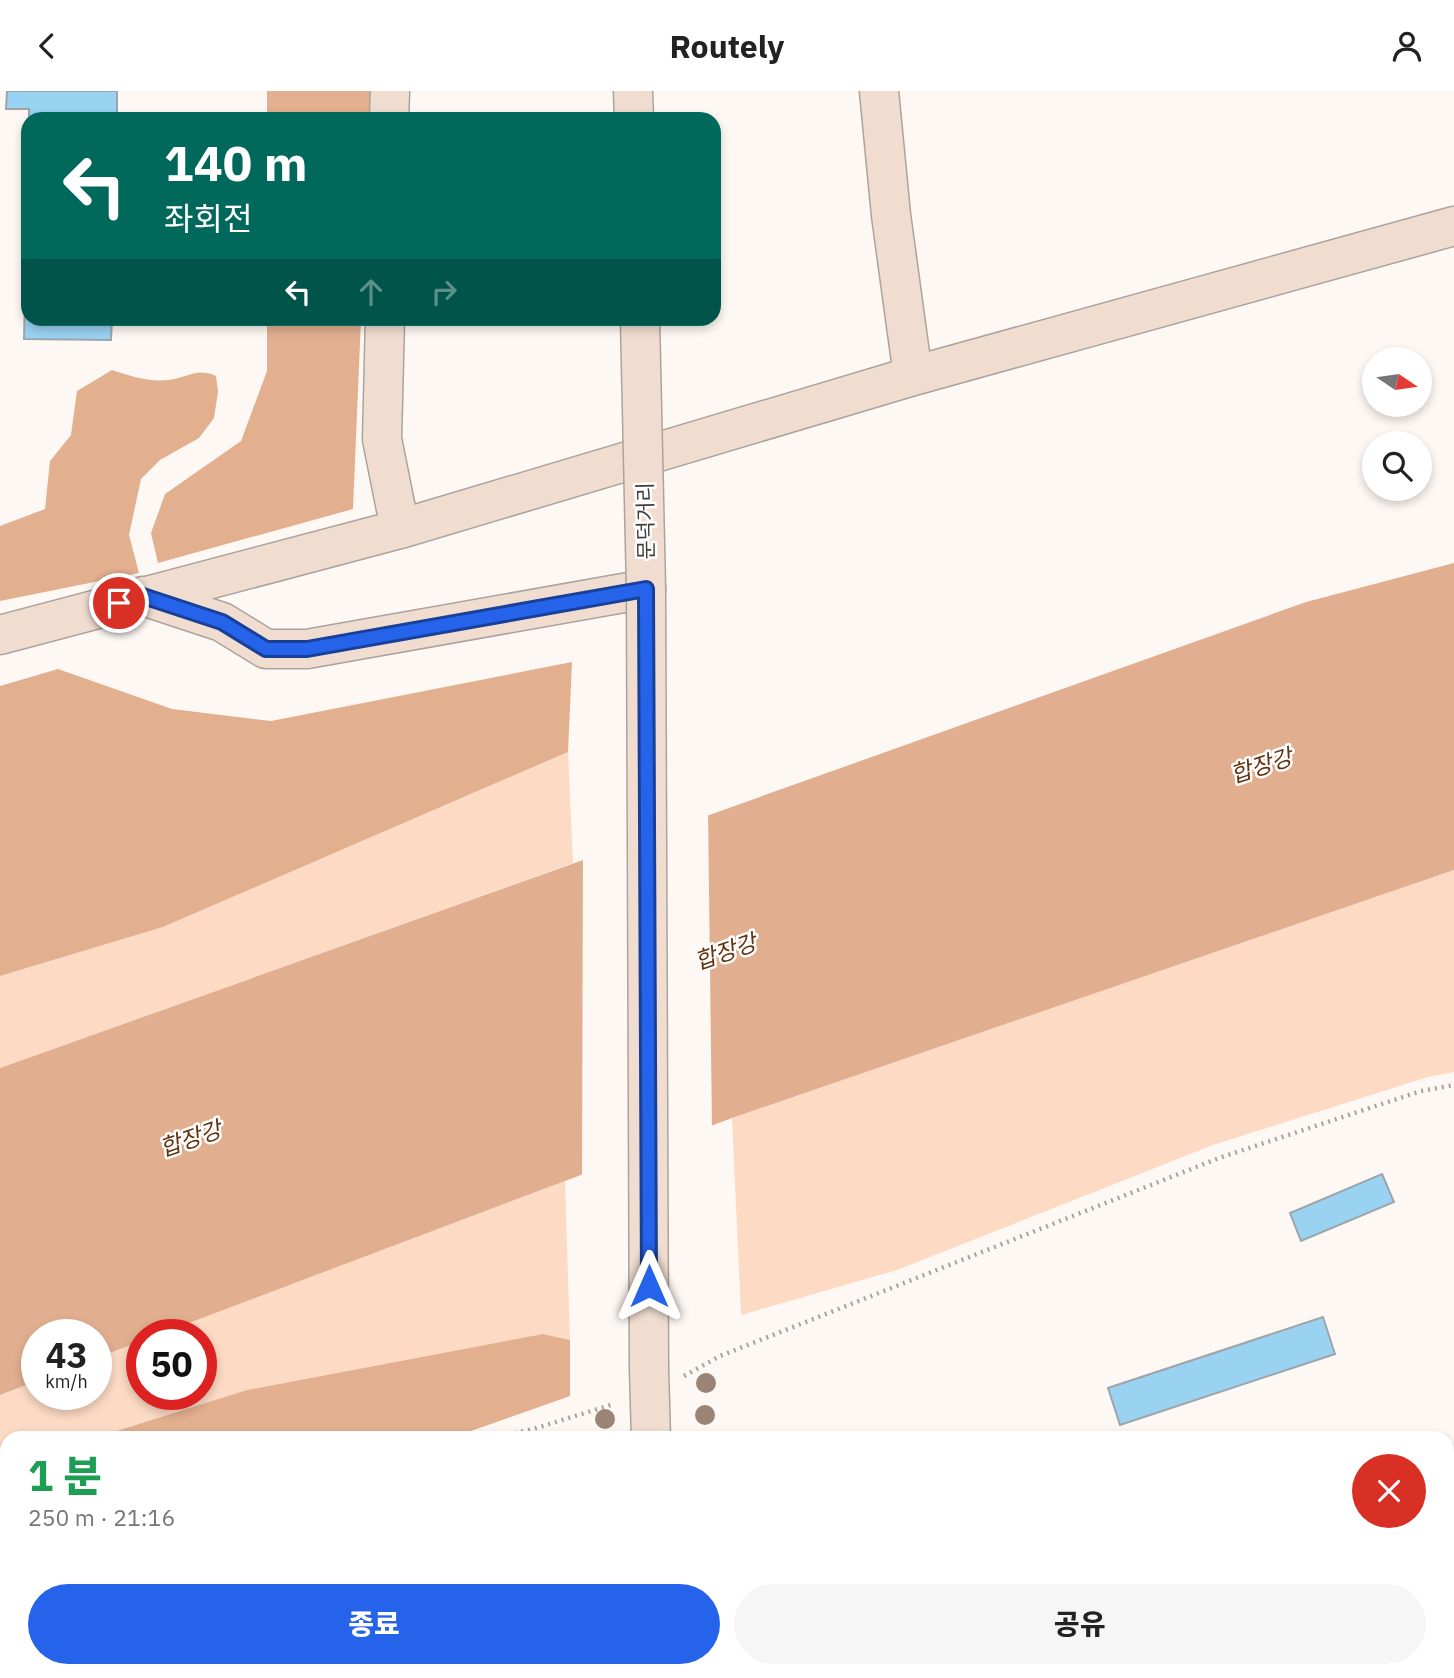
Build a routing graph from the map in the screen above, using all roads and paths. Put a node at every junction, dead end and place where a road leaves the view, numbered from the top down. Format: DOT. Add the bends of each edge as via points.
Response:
graph roads {
  1 [pos="390,91"];
  2 [pos="633,91"];
  3 [pos="879,91"];
  4 [pos="389,112"];
  5 [pos="634,112"];
  6 [pos="1454,226"];
  7 [pos="385,326"];
  8 [pos="640,326"];
  9 [pos="913,376"];
  10 [pos="400,529"];
  11 [pos="646,589"];
  12 [pos="143,596"];
  13 [pos="0,635"];
  14 [pos="1454,1086"];
  15 [pos="650,1381"];
  16 [pos="524,1431"];
  17 [pos="651,1431"];
  1 -- 4 [label="main road"];
  2 -- 5 [label="main road"];
  3 -- 9 [label="main road"];
  6 -- 9 [label="main road"];
  7 -- 10 [label="main road" via="382,439"];
  8 -- 11 [label="main road, 문덕거리, bridge"];
  9 -- 10 [label="main road"];
  10 -- 12 [label="main road"];
  11 -- 12 [label="main road" via="307,649 266,649 222,622"];
  11 -- 15 [label="main road, 문덕거리, bridge"];
  12 -- 13 [label="main road"];
  14 -- 15 [label="path" via="1421,1091 1219,1158"];
  15 -- 16 [label="path"];
  15 -- 17 [label="main road, 문덕거리"];
}
